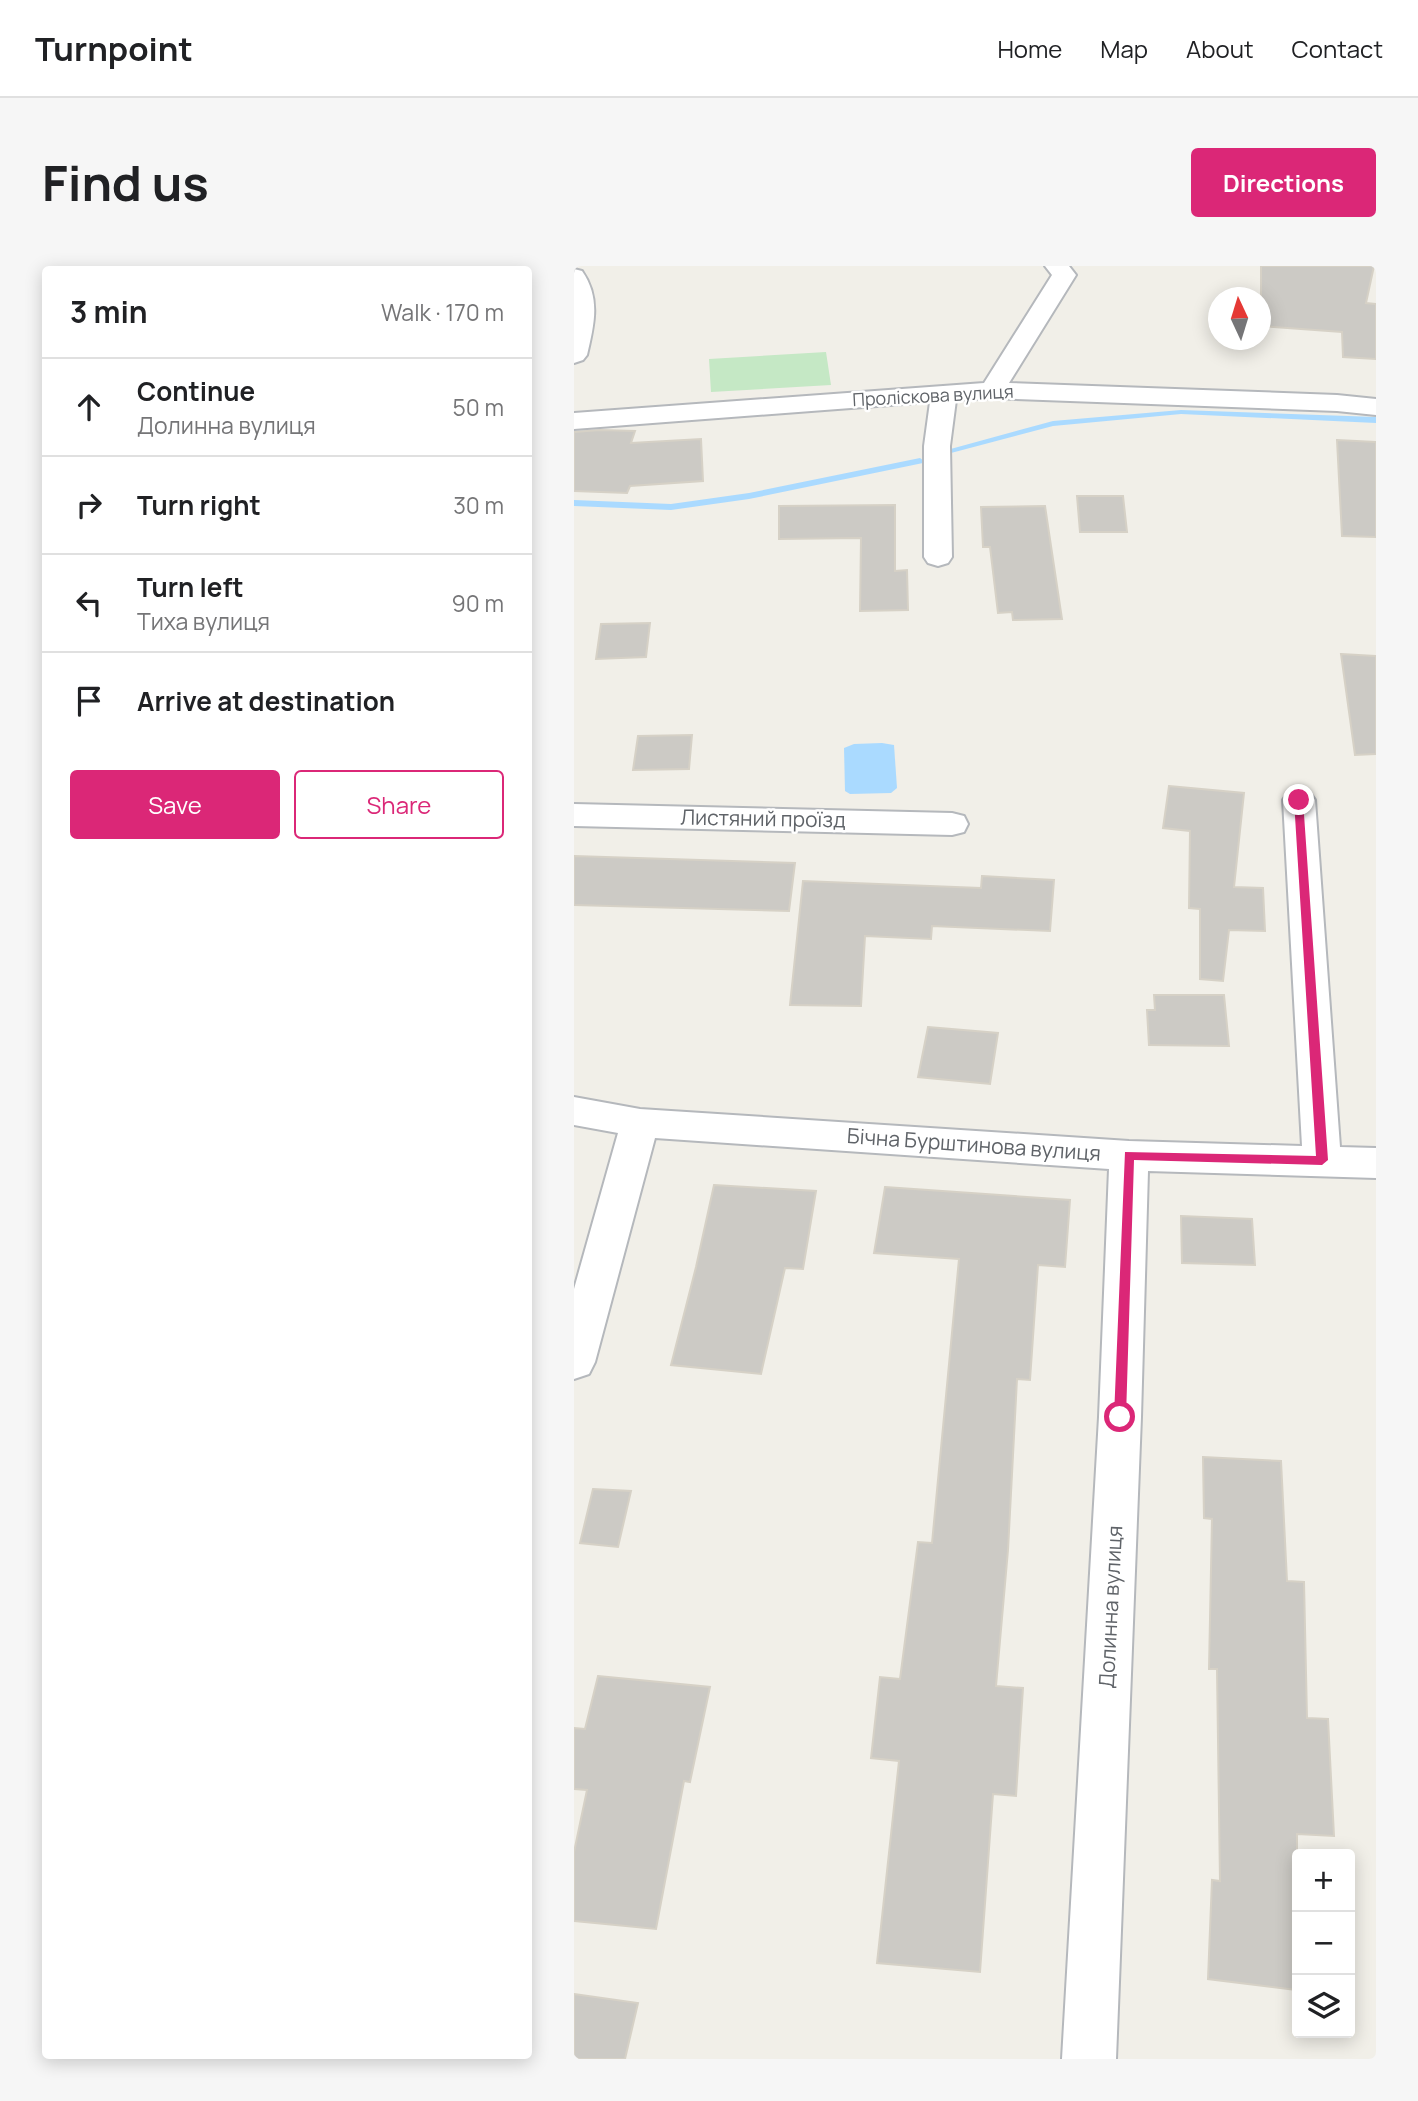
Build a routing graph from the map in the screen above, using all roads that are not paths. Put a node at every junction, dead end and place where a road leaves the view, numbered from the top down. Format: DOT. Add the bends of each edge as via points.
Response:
graph roads {
  1 [pos="1058,266"];
  2 [pos="574,276"];
  3 [pos="574,355"];
  4 [pos="992,390"];
  5 [pos="944,394"];
  6 [pos="1376,407"];
  7 [pos="574,421"];
  8 [pos="938,558"];
  9 [pos="1299,800"];
  10 [pos="574,815"];
  11 [pos="952,824"];
  12 [pos="574,1111"];
  13 [pos="640,1123"];
  14 [pos="1129,1156"];
  15 [pos="1322,1160"];
  16 [pos="1376,1163"];
  17 [pos="574,1362"];
  18 [pos="1089,2059"];
  1 -- 4 [label="street" via="1064,275"];
  2 -- 3 [label="street" via="583,290 584,314"];
  4 -- 5 [label="street, Проліскова вулиця"];
  4 -- 6 [label="street, Проліскова вулиця"];
  5 -- 7 [label="street, Проліскова вулиця"];
  5 -- 8 [label="street" via="937,446"];
  9 -- 15 [label="street"];
  10 -- 11 [label="street, Листяний проїзд"];
  12 -- 13 [label="street, Бічна Бурштинова вулиця"];
  13 -- 14 [label="street, Бічна Бурштинова вулиця"];
  13 -- 17 [label="street"];
  14 -- 15 [label="street, Бічна Бурштинова вулиця"];
  14 -- 18 [label="street, Долинна вулиця"];
  15 -- 16 [label="street, Бічна Бурштинова вулиця"];
}
